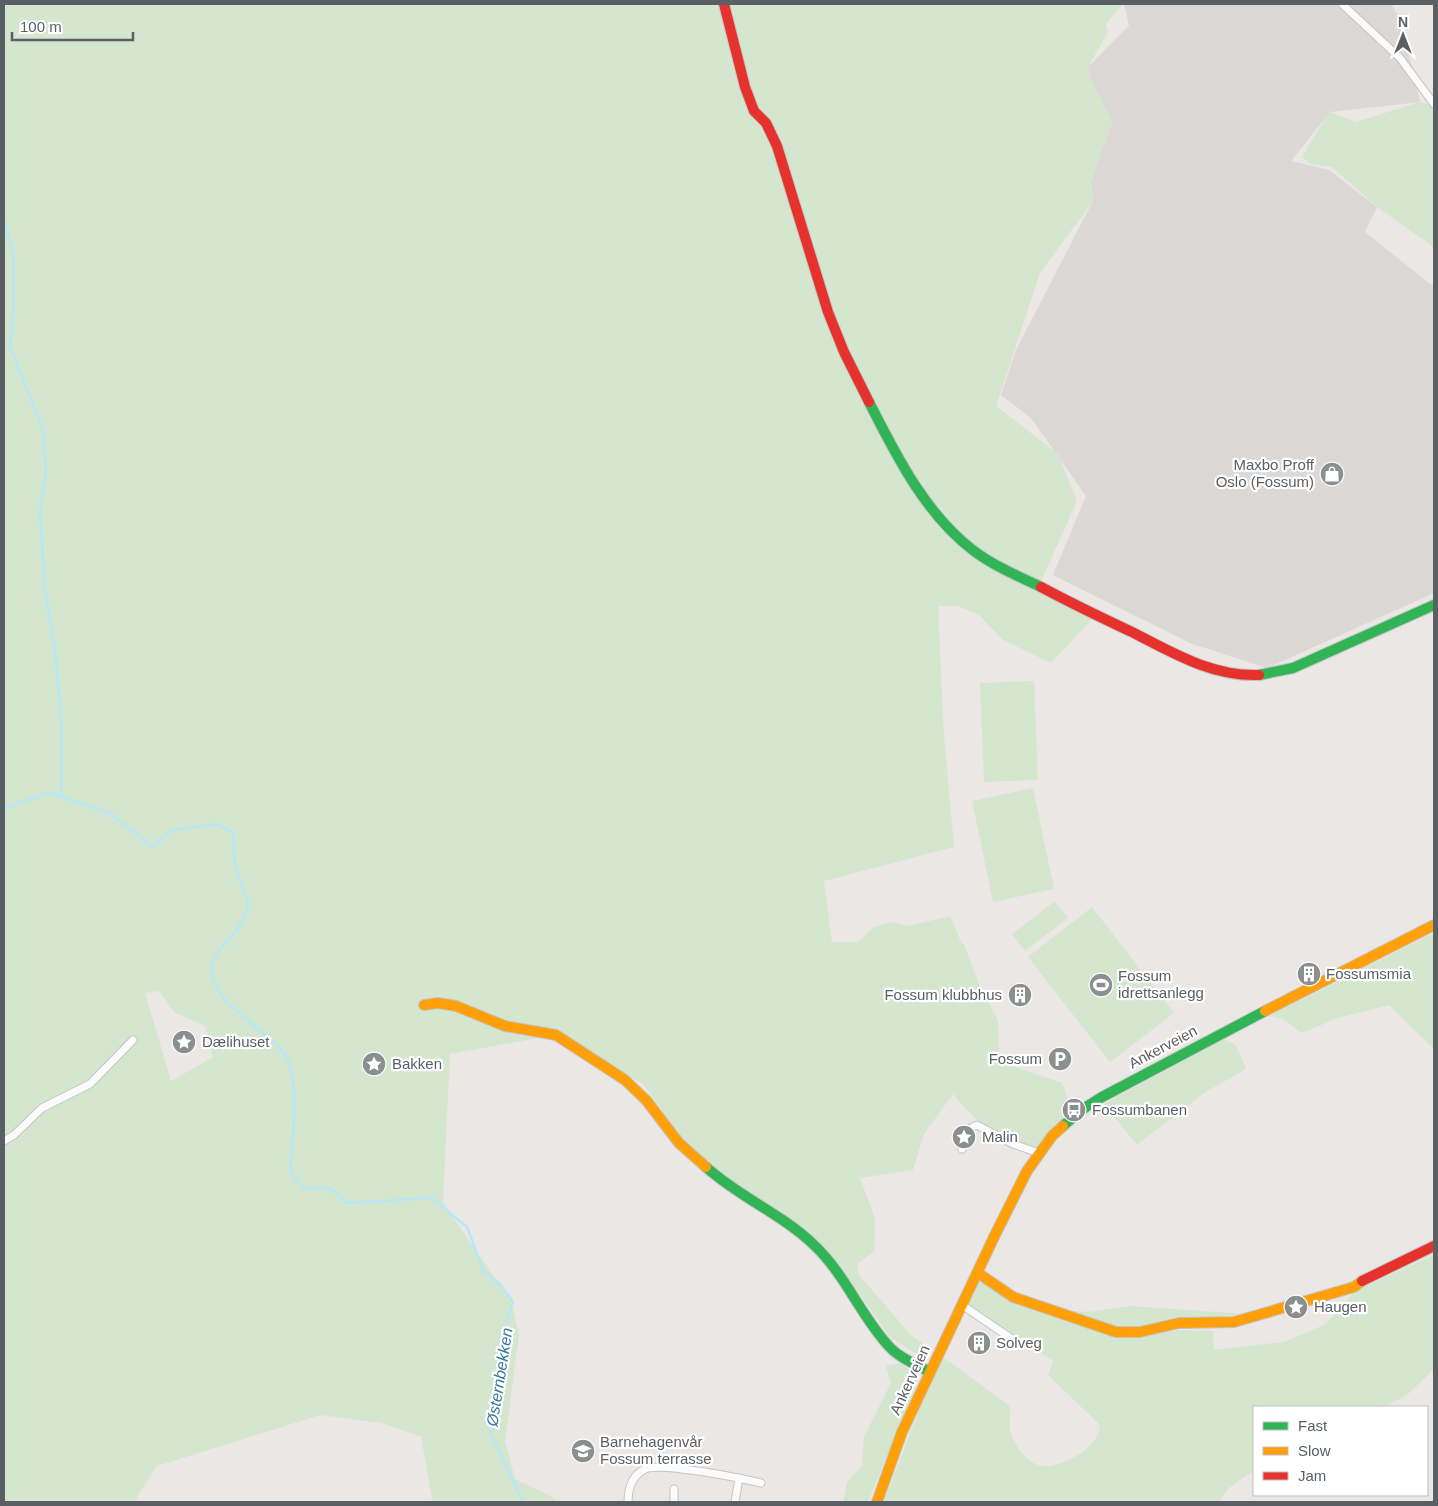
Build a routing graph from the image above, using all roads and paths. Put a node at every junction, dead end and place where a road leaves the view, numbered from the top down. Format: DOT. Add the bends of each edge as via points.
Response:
graph roads {
  1 [pos="724,4"];
  2 [pos="1342,4"];
  3 [pos="1434,104"];
  4 [pos="1434,605"];
  5 [pos="1434,924"];
  6 [pos="424,1005"];
  7 [pos="133,1040"];
  8 [pos="4,1141"];
  9 [pos="962,1149"];
  10 [pos="1039,1153"];
  11 [pos="1434,1246"];
  12 [pos="978,1273"];
  13 [pos="962,1305"];
  14 [pos="1012,1339"];
  15 [pos="930,1372"];
  16 [pos="739,1478"];
  17 [pos="761,1483"];
  18 [pos="674,1489"];
  19 [pos="628,1502"];
  20 [pos="674,1502"];
  21 [pos="735,1502"];
  22 [pos="877,1502"];
  1 -- 4 [label="street" via="745,87 754,110 766,123 777,146 828,312 844,352 918,489 939,518 962,541 991,562 1188,660 1242,676 1293,668"];
  2 -- 3 [label="street" via="1400,58"];
  5 -- 10 [label="street, Ankerveien" via="1102,1097 1065,1123"];
  6 -- 15 [label="street" via="456,1006 505,1026 553,1034 625,1080 646,1100 679,1143 708,1169 728,1186 809,1239 834,1267 886,1344 903,1358"];
  7 -- 8 [label="street" via="90,1084 42,1108"];
  9 -- 10 [label="street" via="968,1131 977,1125"];
  10 -- 12 [label="street, Ankerveien"];
  11 -- 12 [label="street" via="1369,1276 1354,1287 1263,1315 1234,1322 1179,1323 1140,1332 1116,1332 1043,1309 1013,1297"];
  12 -- 13 [label="street, Ankerveien"];
  13 -- 14 [label="street"];
  13 -- 15 [label="street, Ankerveien"];
  15 -- 22 [label="street, Ankerveien" via="902,1432"];
  16 -- 17 [label="street"];
  16 -- 19 [label="street" via="666,1467 650,1468 632,1480"];
  16 -- 21 [label="street"];
  18 -- 20 [label="street"];
}
